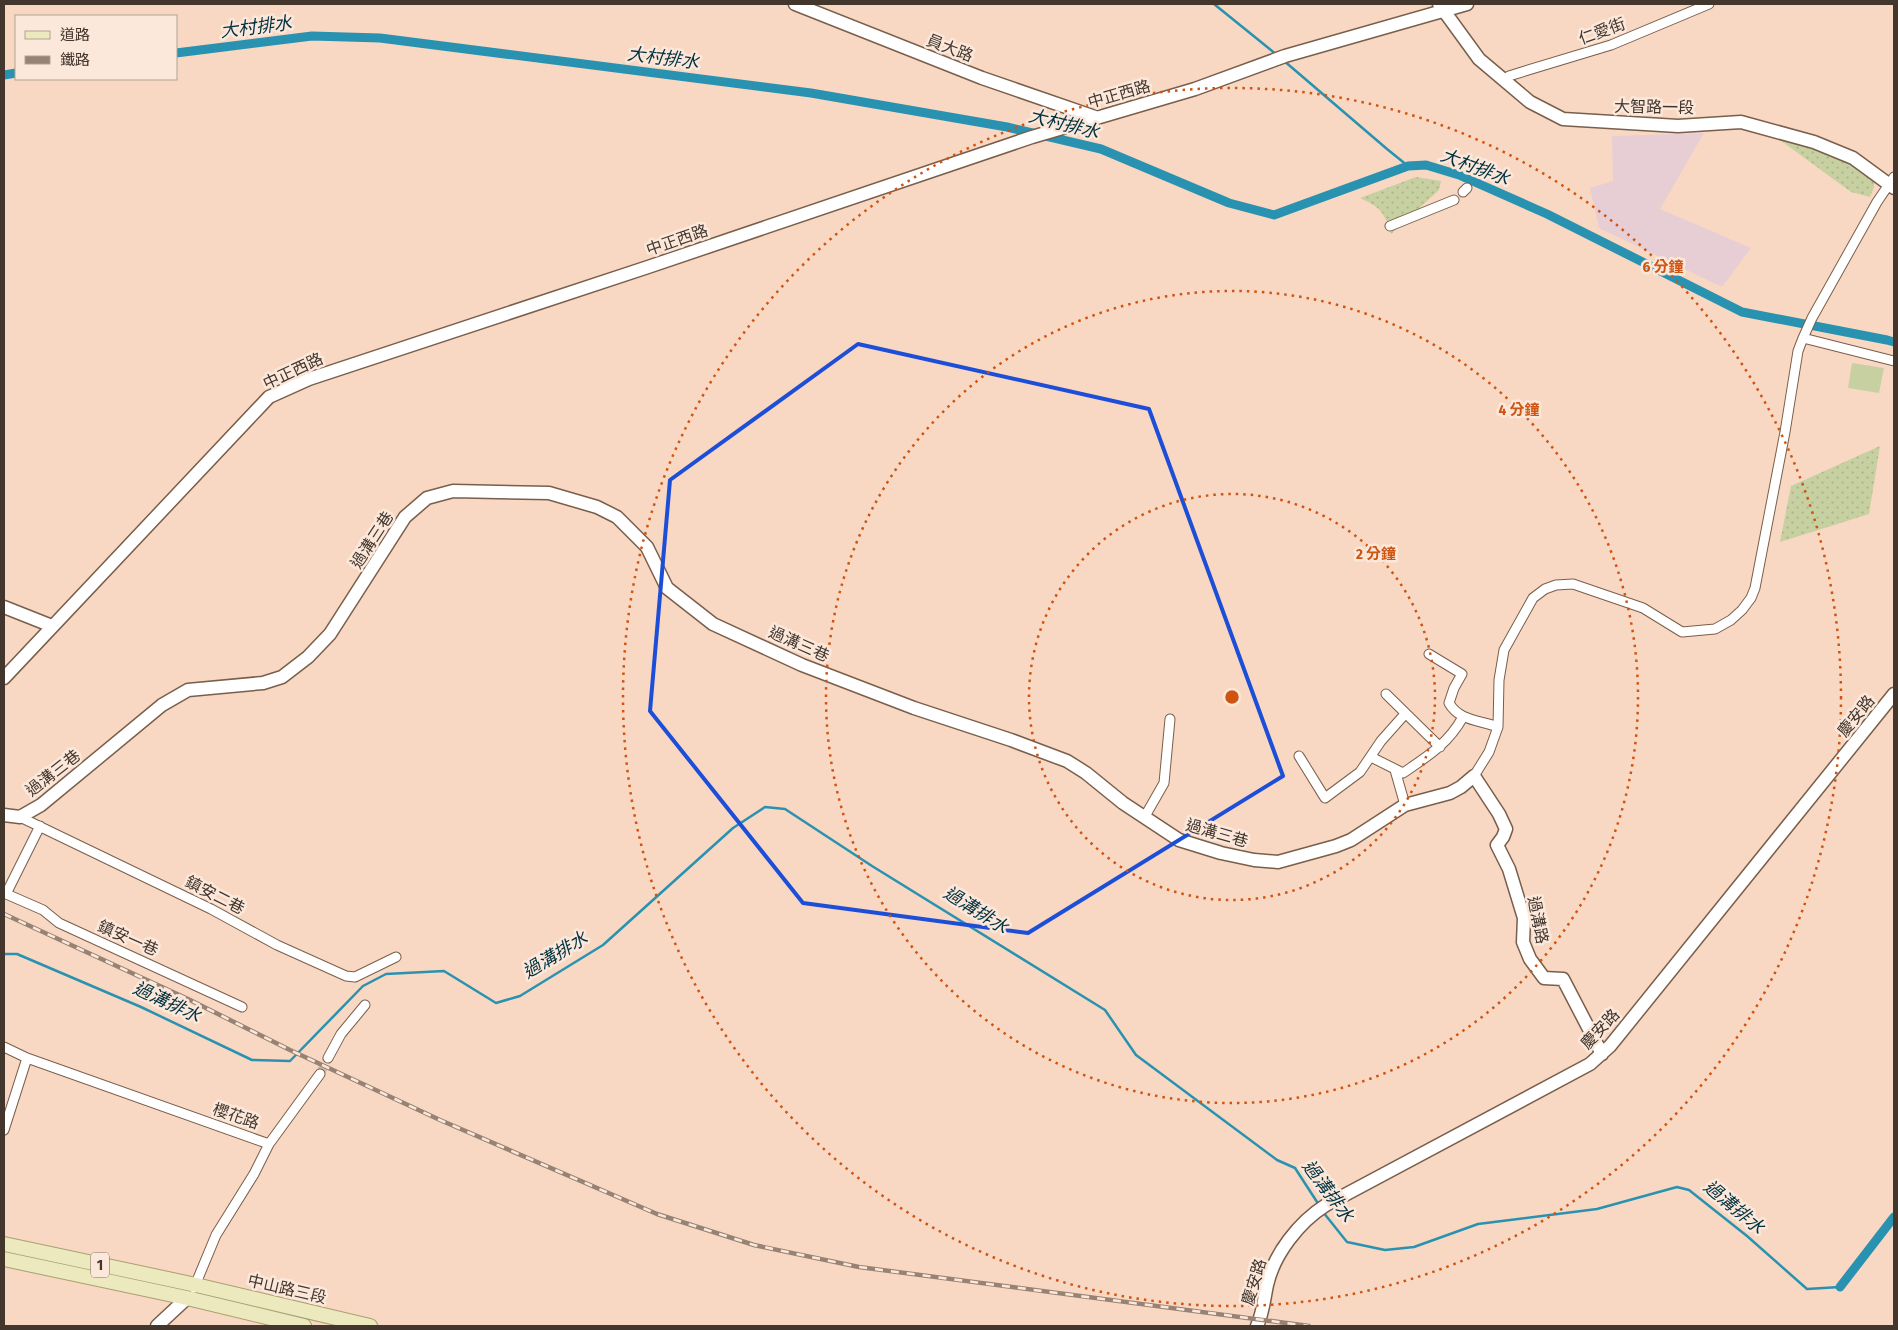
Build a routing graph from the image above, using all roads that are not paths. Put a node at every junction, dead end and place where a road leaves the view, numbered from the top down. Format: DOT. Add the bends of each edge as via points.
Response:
graph roads {
  1 [pos="795,4"];
  2 [pos="1466,4"];
  3 [pos="1709,4"];
  4 [pos="1440,7"];
  5 [pos="1504,80"];
  6 [pos="1095,117"];
  7 [pos="1892,183"];
  8 [pos="1454,200"];
  9 [pos="1390,226"];
  10 [pos="1803,338"];
  11 [pos="1894,361"];
  12 [pos="4,607"];
  13 [pos="52,626"];
  14 [pos="1429,654"];
  15 [pos="4,678"];
  16 [pos="1386,694"];
  17 [pos="1894,694"];
  18 [pos="1405,714"];
  19 [pos="1463,717"];
  20 [pos="1170,719"];
  21 [pos="1498,727"];
  22 [pos="1440,747"];
  23 [pos="1299,756"];
  24 [pos="1371,757"];
  25 [pos="1395,770"];
  26 [pos="1474,776"];
  27 [pos="1404,805"];
  28 [pos="4,815"];
  29 [pos="20,817"];
  30 [pos="1144,818"];
  31 [pos="40,826"];
  32 [pos="5,893"];
  33 [pos="396,957"];
  34 [pos="365,1005"];
  35 [pos="242,1007"];
  36 [pos="4,1047"];
  37 [pos="1602,1054"];
  38 [pos="28,1058"];
  39 [pos="328,1058"];
  40 [pos="320,1074"];
  41 [pos="4,1130"];
  42 [pos="269,1144"];
  43 [pos="4,1244"];
  44 [pos="4,1260"];
  45 [pos="196,1285"];
  46 [pos="187,1298"];
  47 [pos="157,1326"];
  48 [pos="304,1326"];
  49 [pos="370,1326"];
  50 [pos="1257,1326"];
  1 -- 6 [label="street, 員大路" via="982,78"];
  2 -- 4 [label="street, 中正西路"];
  3 -- 5 [label="street, 仁愛街" via="1611,45"];
  4 -- 5 [label="street, 大智路一段" via="1479,60"];
  4 -- 6 [label="street, 中正西路" via="1285,56 1195,89"];
  5 -- 7 [label="street, 大智路一段" via="1530,102 1563,119 1678,126 1741,122 1837,151"];
  6 -- 13 [label="street, 中正西路" via="309,378 269,397"];
  7 -- 10 [label="street"];
  8 -- 9 [label="street"];
  10 -- 11 [label="street"];
  10 -- 21 [label="street, 過溝三巷" via="1755,588 1742,610 1715,629 1682,632 1643,608 1573,584 1545,589 1533,598 1504,650 1499,680"];
  12 -- 13 [label="street"];
  13 -- 15 [label="street, 中正西路"];
  14 -- 19 [label="street" via="1462,674 1449,703 1453,711"];
  16 -- 18 [label="street"];
  17 -- 37 [label="street, 慶安路"];
  18 -- 22 [label="street"];
  18 -- 24 [label="street"];
  19 -- 21 [label="street"];
  19 -- 22 [label="street"];
  20 -- 30 [label="street" via="1164,783"];
  21 -- 26 [label="street, 過溝三巷"];
  22 -- 25 [label="street" via="1403,773"];
  23 -- 24 [label="street" via="1325,798 1360,772"];
  24 -- 25 [label="street"];
  25 -- 27 [label="street"];
  26 -- 27 [label="street, 過溝三巷" via="1450,793"];
  26 -- 37 [label="street, 過溝路" via="1506,829 1497,845 1509,869 1524,918 1523,942 1530,959 1544,978 1562,979"];
  27 -- 30 [label="street, 過溝三巷" via="1351,840 1278,862 1254,860 1179,840"];
  28 -- 29 [label="street, 過溝三巷"];
  29 -- 30 [label="street, 過溝三巷" via="41,805 162,705 188,690 263,683 282,677 330,634 405,517 427,498 453,491 549,493 598,507 617,517 647,547 667,588 713,624 812,669 1067,761"];
  29 -- 31 [label="street, 鎮安二巷"];
  31 -- 32 [label="street"];
  31 -- 33 [label="street, 鎮安二巷" via="346,976 355,977"];
  32 -- 35 [label="street, 鎮安一巷" via="43,910 59,923"];
  34 -- 39 [label="street" via="341,1034"];
  36 -- 38 [label="street, 櫻花路"];
  37 -- 50 [label="street, 慶安路" via="1590,1064 1310,1215 1272,1269"];
  38 -- 41 [label="street"];
  38 -- 42 [label="street, 櫻花路"];
  40 -- 42 [label="street"];
  42 -- 45 [label="street, 櫻花路" via="216,1235"];
  43 -- 45 [label="main road, 1"];
  44 -- 46 [label="main road, 1"];
  45 -- 46 [label="street, 櫻花路"];
  45 -- 49 [label="main road, 中山路三段 / 1"];
  46 -- 47 [label="street"];
  46 -- 48 [label="main road, 中山路三段 / 1"];
}
